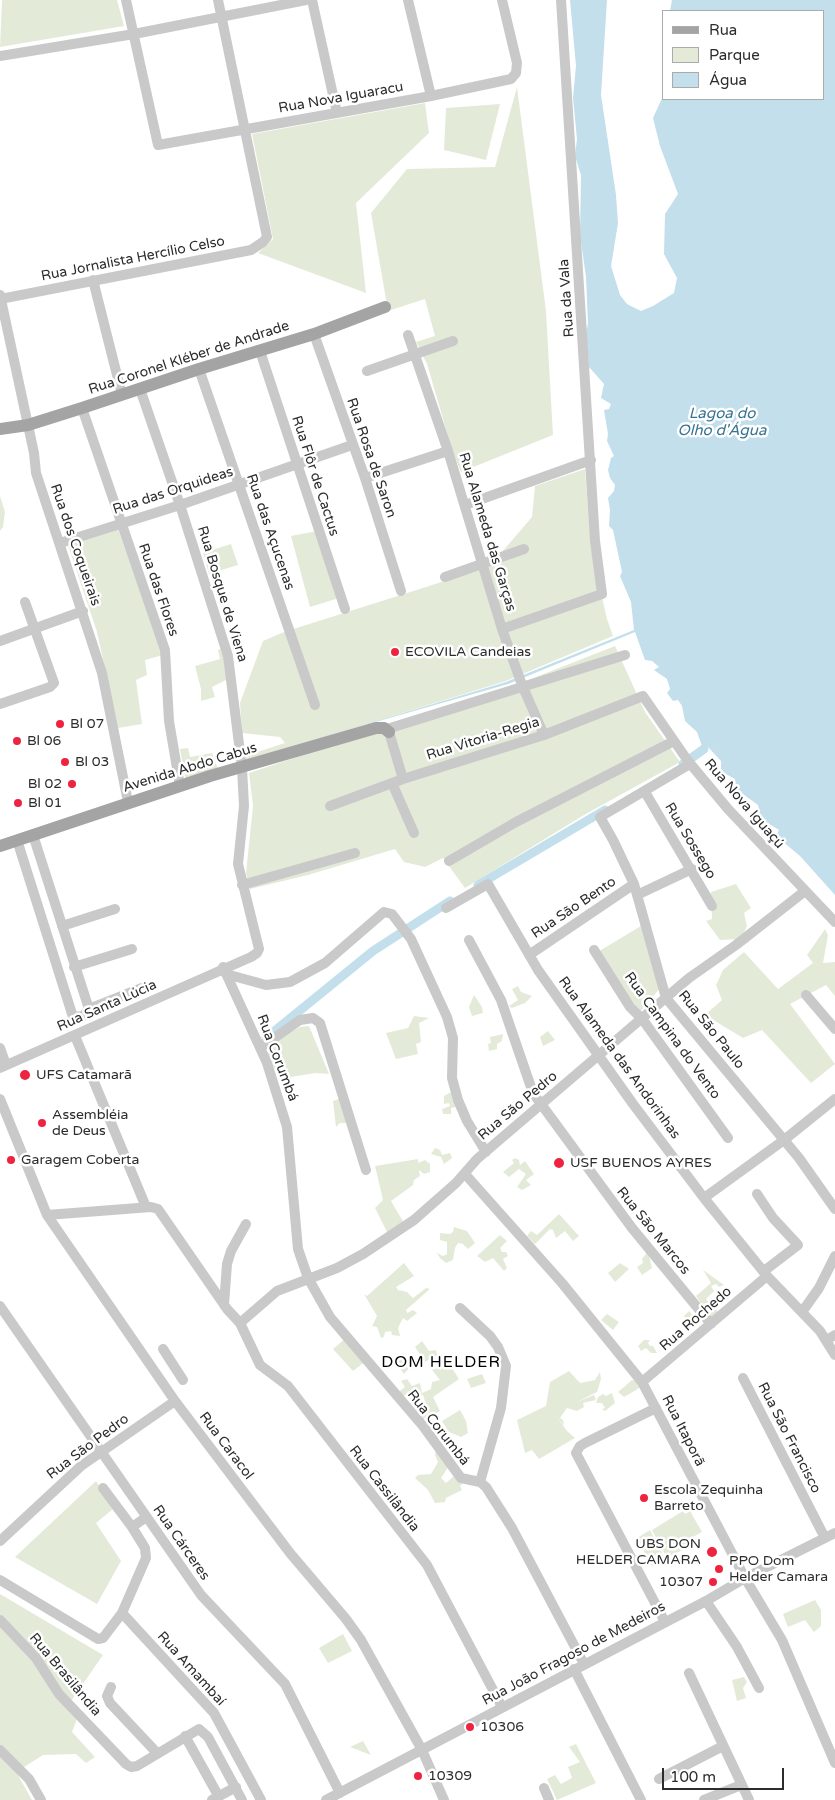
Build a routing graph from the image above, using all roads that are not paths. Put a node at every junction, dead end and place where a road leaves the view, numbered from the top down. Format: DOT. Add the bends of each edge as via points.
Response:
graph roads {
  1 [pos="126,0"];
  2 [pos="218,0"];
  3 [pos="306,0"];
  4 [pos="312,0"];
  5 [pos="408,0"];
  6 [pos="502,0"];
  7 [pos="561,0"];
  8 [pos="221,16"];
  9 [pos="134,34"];
  10 [pos="0,56"];
  11 [pos="431,96"];
  12 [pos="337,113"];
  13 [pos="246,128"];
  14 [pos="93,280"];
  15 [pos="0,297"];
  16 [pos="385,307"];
  17 [pos="314,334"];
  18 [pos="408,335"];
  19 [pos="453,341"];
  20 [pos="260,352"];
  21 [pos="414,355"];
  22 [pos="199,369"];
  23 [pos="367,370"];
  24 [pos="140,389"];
  25 [pos="122,395"];
  26 [pos="82,408"];
  27 [pos="28,425"];
  28 [pos="0,429"];
  29 [pos="352,445"];
  30 [pos="448,451"];
  31 [pos="591,460"];
  32 [pos="296,465"];
  33 [pos="366,478"];
  34 [pos="240,484"];
  35 [pos="180,505"];
  36 [pos="464,505"];
  37 [pos="121,523"];
  38 [pos="60,543"];
  39 [pos="524,549"];
  40 [pos="482,564"];
  41 [pos="445,577"];
  42 [pos="401,592"];
  43 [pos="25,602"];
  44 [pos="345,609"];
  45 [pos="83,611"];
  46 [pos="35,629"];
  47 [pos="502,630"];
  48 [pos="0,641"];
  49 [pos="625,655"];
  50 [pos="521,683"];
  51 [pos="643,696"];
  52 [pos="0,704"];
  53 [pos="316,705"];
  54 [pos="388,730"];
  55 [pos="544,735"];
  56 [pos="674,741"];
  57 [pos="690,764"];
  58 [pos="242,768"];
  59 [pos="403,779"];
  60 [pos="392,783"];
  61 [pos="180,786"];
  62 [pos="645,792"];
  63 [pos="128,802"];
  64 [pos="330,806"];
  65 [pos="414,833"];
  66 [pos="33,835"];
  67 [pos="17,840"];
  68 [pos="0,846"];
  69 [pos="355,853"];
  70 [pos="449,862"];
  71 [pos="692,869"];
  72 [pos="634,884"];
  73 [pos="242,885"];
  74 [pos="805,891"];
  75 [pos="637,895"];
  76 [pos="712,906"];
  77 [pos="115,908"];
  78 [pos="446,908"];
  79 [pos="835,922"];
  80 [pos="62,926"];
  81 [pos="468,940"];
  82 [pos="132,950"];
  83 [pos="594,950"];
  84 [pos="529,955"];
  85 [pos="74,967"];
  86 [pos="225,971"];
  87 [pos="142,988"];
  88 [pos="806,995"];
  89 [pos="666,998"];
  90 [pos="89,1010"];
  91 [pos="643,1020"];
  92 [pos="835,1028"];
  93 [pos="75,1036"];
  94 [pos="0,1048"];
  95 [pos="260,1048"];
  96 [pos="600,1056"];
  97 [pos="3,1066"];
  98 [pos="0,1099"];
  99 [pos="835,1099"];
  100 [pos="542,1105"];
  101 [pos="728,1138"];
  102 [pos="784,1140"];
  103 [pos="486,1152"];
  104 [pos="366,1170"];
  105 [pos="465,1174"];
  106 [pos="756,1194"];
  107 [pos="704,1198"];
  108 [pos="146,1207"];
  109 [pos="835,1209"];
  110 [pos="47,1215"];
  111 [pos="246,1224"];
  112 [pos="835,1256"];
  113 [pos="766,1273"];
  114 [pos="308,1278"];
  115 [pos="224,1305"];
  116 [pos="0,1306"];
  117 [pos="460,1308"];
  118 [pos="802,1312"];
  119 [pos="240,1323"];
  120 [pos="711,1324"];
  121 [pos="830,1338"];
  122 [pos="163,1348"];
  123 [pos="835,1355"];
  124 [pos="743,1378"];
  125 [pos="183,1380"];
  126 [pos="642,1382"];
  127 [pos="175,1401"];
  128 [pos="656,1408"];
  129 [pos="102,1450"];
  130 [pos="480,1482"];
  131 [pos="103,1488"];
  132 [pos="145,1518"];
  133 [pos="132,1527"];
  134 [pos="835,1533"];
  135 [pos="825,1538"];
  136 [pos="0,1541"];
  137 [pos="745,1578"];
  138 [pos="0,1580"];
  139 [pos="706,1601"];
  140 [pos="122,1614"];
  141 [pos="0,1620"];
  142 [pos="664,1622"];
  143 [pos="584,1664"];
  144 [pos="574,1669"];
  145 [pos="689,1673"];
  146 [pos="111,1688"];
  147 [pos="759,1688"];
  148 [pos="502,1707"];
  149 [pos="185,1736"];
  150 [pos="723,1746"];
  151 [pos="0,1750"];
  152 [pos="422,1750"];
  153 [pos="157,1753"];
  154 [pos="835,1763"];
  155 [pos="659,1779"];
  156 [pos="740,1785"];
  157 [pos="236,1787"];
  158 [pos="544,1788"];
  159 [pos="340,1793"];
  160 [pos="215,1798"];
  161 [pos="41,1800"];
  162 [pos="242,1800"];
  163 [pos="261,1800"];
  164 [pos="326,1800"];
  165 [pos="444,1800"];
  166 [pos="549,1800"];
  167 [pos="641,1800"];
  168 [pos="704,1800"];
  169 [pos="748,1800"];
  1 -- 9 [label="street"];
  2 -- 8 [label="street"];
  3 -- 8 [label="street"];
  4 -- 12 [label="street"];
  5 -- 11 [label="street"];
  6 -- 11 [label="street, Rua Nova Iguaracu" via="518,63 516,74 511,79"];
  7 -- 31 [label="street, Rua da Vala"];
  8 -- 9 [label="street"];
  8 -- 13 [label="street"];
  9 -- 10 [label="street"];
  9 -- 13 [label="street, Rua Nova Iguaracu" via="158,145"];
  11 -- 12 [label="street, Rua Nova Iguaracu"];
  12 -- 13 [label="street, Rua Nova Iguaracu"];
  13 -- 14 [label="street, Rua Jornalista Hercílio Celso" via="267,237 263,242 251,250"];
  14 -- 15 [label="street, Rua Jornalista Hercílio Celso"];
  14 -- 25 [label="street"];
  15 -- 27 [label="street, Rua dos Coqueirais"];
  16 -- 17 [label="main road, Rua Coronel Kléber de Andrade"];
  17 -- 20 [label="main road, Rua Coronel Kléber de Andrade"];
  17 -- 29 [label="street, Rua Rosa de Saron"];
  18 -- 21 [label="street, Rua Alameda das Garças"];
  19 -- 21 [label="street"];
  20 -- 22 [label="main road, Rua Coronel Kléber de Andrade"];
  20 -- 32 [label="street, Rua Flôr de Cactus"];
  21 -- 23 [label="street"];
  21 -- 30 [label="street, Rua Alameda das Garças"];
  22 -- 24 [label="main road, Rua Coronel Kléber de Andrade"];
  22 -- 34 [label="street, Rua das Açucenas"];
  24 -- 25 [label="main road, Rua Coronel Kléber de Andrade"];
  24 -- 35 [label="street, Rua Bosque de Viena"];
  25 -- 26 [label="main road, Rua Coronel Kléber de Andrade"];
  26 -- 27 [label="main road, Rua Coronel Kléber de Andrade"];
  26 -- 37 [label="street, Rua das Flores"];
  27 -- 28 [label="main road, Rua Coronel Kléber de Andrade"];
  27 -- 38 [label="street, Rua dos Coqueirais" via="36,473"];
  29 -- 32 [label="street, Rua das Orquideas"];
  29 -- 33 [label="street, Rua Rosa de Saron"];
  30 -- 33 [label="street"];
  30 -- 36 [label="street, Rua Alameda das Garças"];
  31 -- 36 [label="street"];
  31 -- 47 [label="street, Rua da Vala" via="595,541 602,594"];
  32 -- 34 [label="street, Rua das Orquideas"];
  32 -- 44 [label="street, Rua Flôr de Cactus"];
  33 -- 42 [label="street, Rua Rosa de Saron"];
  34 -- 35 [label="street, Rua das Orquideas"];
  34 -- 53 [label="street, Rua das Açucenas"];
  35 -- 37 [label="street, Rua das Orquideas"];
  35 -- 58 [label="street, Rua Bosque de Viena" via="228,656"];
  36 -- 40 [label="street, Rua Alameda das Garças"];
  37 -- 38 [label="street, Rua das Orquideas"];
  37 -- 61 [label="street, Rua das Flores" via="165,650 169,721"];
  38 -- 45 [label="street, Rua dos Coqueirais"];
  39 -- 40 [label="street"];
  40 -- 41 [label="street"];
  40 -- 47 [label="street, Rua Alameda das Garças"];
  43 -- 46 [label="street"];
  45 -- 46 [label="street"];
  45 -- 63 [label="street, Rua dos Coqueirais" via="107,689"];
  46 -- 48 [label="street"];
  46 -- 52 [label="street" via="54,683"];
  47 -- 50 [label="street, Rua Alameda das Garças"];
  49 -- 50 [label="street"];
  50 -- 54 [label="street"];
  50 -- 55 [label="street, Rua Alameda das Garças"];
  51 -- 55 [label="street, Rua Vitoria-Regia"];
  51 -- 56 [label="street, Rua Nova Iguaçú"];
  54 -- 58 [label="main road, Avenida Abdo Cabus" via="376,728"];
  54 -- 59 [label="street"];
  55 -- 59 [label="street, Rua Vitoria-Regia"];
  56 -- 57 [label="street, Rua Nova Iguaçú"];
  56 -- 70 [label="street" via="516,822"];
  57 -- 62 [label="street"];
  57 -- 74 [label="street, Rua Nova Iguaçú" via="755,840"];
  58 -- 61 [label="main road, Avenida Abdo Cabus"];
  58 -- 73 [label="street, Rua Bosque de Viena" via="244,819 238,850"];
  59 -- 60 [label="street, Rua Vitoria-Regia"];
  60 -- 64 [label="street, Rua Vitoria-Regia"];
  60 -- 65 [label="street"];
  61 -- 63 [label="main road, Avenida Abdo Cabus"];
  62 -- 71 [label="street, Rua Sossego"];
  62 -- 72 [label="street, Rua São Paulo" via="600,818"];
  63 -- 66 [label="main road, Avenida Abdo Cabus"];
  66 -- 67 [label="main road, Avenida Abdo Cabus"];
  66 -- 80 [label="street"];
  67 -- 68 [label="main road, Avenida Abdo Cabus"];
  67 -- 90 [label="street" via="72,1014 78,1018"];
  69 -- 73 [label="street"];
  71 -- 75 [label="street"];
  71 -- 76 [label="street, Rua Sossego"];
  72 -- 75 [label="street, Rua São Paulo"];
  72 -- 84 [label="street, Rua São Bento"];
  73 -- 86 [label="street, Rua Bosque de Viena" via="259,949"];
  74 -- 79 [label="street, Rua Nova Iguaçú"];
  74 -- 89 [label="street, Rua São Pedro"];
  75 -- 89 [label="street, Rua São Paulo"];
  77 -- 80 [label="street"];
  78 -- 84 [label="street, Rua Alameda das Andorinhas" via="488,884"];
  80 -- 85 [label="street"];
  81 -- 100 [label="street, Rua São Marcos" via="501,1000 528,1083"];
  82 -- 85 [label="street"];
  83 -- 91 [label="street, Rua Campina do Vento" via="630,1007"];
  84 -- 96 [label="street, Rua Alameda das Andorinhas"];
  85 -- 90 [label="street"];
  86 -- 93 [label="street, Rua Santa Lúcia"];
  86 -- 95 [label="street, Rua Corumbá"];
  86 -- 103 [label="street" via="266,985 290,982 325,963 384,912 392,914 405,929 447,1017 453,1038 452,1078 458,1100"];
  87 -- 90 [label="street"];
  88 -- 92 [label="street"];
  89 -- 91 [label="street, Rua São Pedro"];
  89 -- 102 [label="street, Rua São Paulo"];
  91 -- 96 [label="street, Rua São Pedro"];
  91 -- 101 [label="street, Rua Campina do Vento"];
  93 -- 97 [label="street, Rua Santa Lúcia"];
  93 -- 108 [label="street"];
  94 -- 97 [label="street"];
  95 -- 104 [label="street" via="300,1020 313,1018 320,1023"];
  95 -- 114 [label="street, Rua Corumbá" via="287,1127 298,1249"];
  96 -- 100 [label="street, Rua São Pedro"];
  96 -- 107 [label="street, Rua Alameda das Andorinhas"];
  98 -- 110 [label="street, Rua Caracol"];
  99 -- 102 [label="street"];
  100 -- 103 [label="street, Rua São Pedro"];
  100 -- 120 [label="street, Rua São Marcos" via="632,1228"];
  102 -- 107 [label="street"];
  102 -- 109 [label="street, Rua São Paulo"];
  103 -- 105 [label="street, Rua São Pedro"];
  105 -- 114 [label="street, Rua São Pedro" via="414,1220 337,1268"];
  105 -- 126 [label="street, Rua Itaporã" via="562,1283"];
  106 -- 113 [label="street, Rua Rochedo" via="798,1245"];
  107 -- 113 [label="street, Rua Alameda das Andorinhas"];
  108 -- 110 [label="street"];
  108 -- 115 [label="street, Rua Cassilândia" via="155,1207 160,1212"];
  110 -- 127 [label="street, Rua Caracol"];
  111 -- 115 [label="street" via="227,1264"];
  112 -- 118 [label="street"];
  113 -- 118 [label="street, Rua Alameda das Andorinhas"];
  113 -- 120 [label="street, Rua Rochedo"];
  114 -- 119 [label="street, Rua São Pedro" via="277,1291"];
  114 -- 130 [label="street, Rua Corumbá" via="330,1317 423,1426 461,1478"];
  115 -- 119 [label="street, Rua Cassilândia"];
  116 -- 129 [label="street, Rua Cárceres"];
  117 -- 130 [label="street" via="498,1346 506,1366 495,1433"];
  118 -- 121 [label="street, Rua Alameda das Andorinhas"];
  119 -- 148 [label="street, Rua Cassilândia" via="260,1365 288,1386 427,1566"];
  120 -- 126 [label="street, Rua Rochedo"];
  121 -- 123 [label="street, Rua Alameda das Andorinhas"];
  122 -- 125 [label="street"];
  124 -- 135 [label="street, Rua São Francisco"];
  126 -- 128 [label="street, Rua Itaporã"];
  127 -- 129 [label="street, Rua São Pedro"];
  127 -- 152 [label="street, Rua Caracol" via="290,1553 346,1618"];
  128 -- 137 [label="street, Rua Itaporã"];
  128 -- 142 [label="street" via="585,1443 576,1453"];
  129 -- 132 [label="street, Rua Cárceres"];
  129 -- 136 [label="street, Rua São Pedro" via="64,1479"];
  130 -- 143 [label="street, Rua Corumbá" via="512,1528"];
  131 -- 133 [label="street"];
  132 -- 133 [label="street"];
  132 -- 159 [label="street, Rua Cárceres" via="201,1595 285,1684"];
  133 -- 140 [label="street" via="145,1548 146,1558"];
  134 -- 135 [label="street, Rua João Fragoso de Medeiros"];
  135 -- 137 [label="street, Rua João Fragoso de Medeiros"];
  137 -- 139 [label="street, Rua João Fragoso de Medeiros"];
  137 -- 154 [label="street, Rua Itaporã" via="792,1659"];
  138 -- 140 [label="street" via="95,1637 107,1635"];
  139 -- 142 [label="street, Rua João Fragoso de Medeiros"];
  139 -- 147 [label="street" via="737,1647"];
  140 -- 163 [label="street, Rua Amambaí" via="214,1713"];
  141 -- 153 [label="street, Rua Brasilândia" via="36,1658 60,1694 131,1767"];
  142 -- 143 [label="street, Rua João Fragoso de Medeiros"];
  143 -- 144 [label="street, Rua João Fragoso de Medeiros"];
  144 -- 148 [label="street, Rua João Fragoso de Medeiros"];
  144 -- 167 [label="street"];
  145 -- 150 [label="street"];
  146 -- 153 [label="street" via="107,1696 110,1702"];
  148 -- 152 [label="street, Rua João Fragoso de Medeiros"];
  149 -- 153 [label="street"];
  149 -- 157 [label="street" via="199,1729 204,1731"];
  149 -- 160 [label="street"];
  150 -- 155 [label="street"];
  150 -- 156 [label="street"];
  151 -- 161 [label="street" via="30,1779"];
  152 -- 159 [label="street, Rua João Fragoso de Medeiros"];
  152 -- 165 [label="street, Rua Caracol"];
  156 -- 168 [label="street"];
  156 -- 169 [label="street"];
  157 -- 160 [label="street"];
  157 -- 162 [label="street"];
  158 -- 166 [label="street"];
  159 -- 164 [label="street, Rua João Fragoso de Medeiros"];
}
